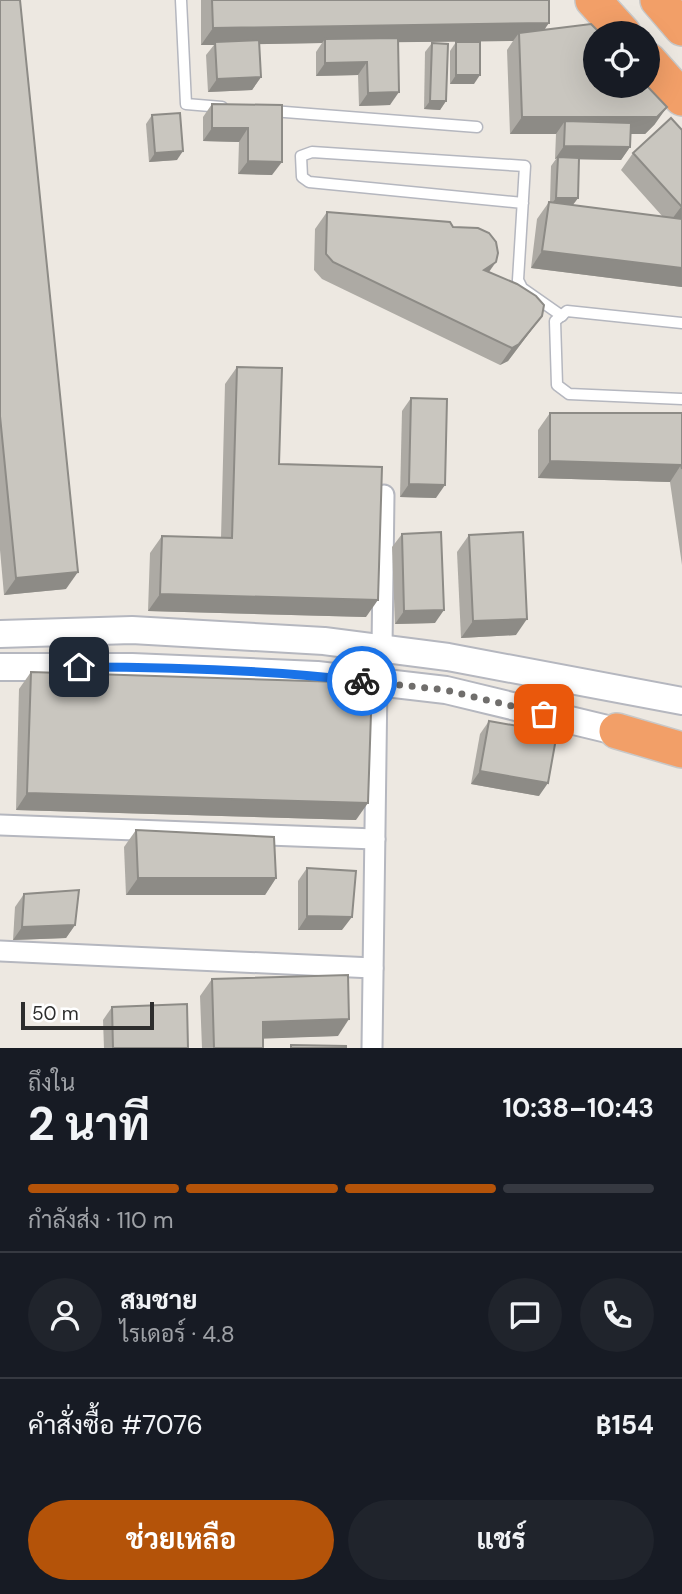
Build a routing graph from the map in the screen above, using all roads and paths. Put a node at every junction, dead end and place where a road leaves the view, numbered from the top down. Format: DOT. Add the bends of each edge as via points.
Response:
graph roads {
  1 [pos="181,0"];
  2 [pos="593,0"];
  3 [pos="658,0"];
  4 [pos="612,21"];
  5 [pos="682,28"];
  6 [pos="660,73"];
  7 [pos="682,98"];
  8 [pos="228,107"];
  9 [pos="256,109"];
  10 [pos="477,127"];
  11 [pos="523,203"];
  12 [pos="562,316"];
  13 [pos="682,323"];
  14 [pos="682,399"];
  15 [pos="384,495"];
  16 [pos="0,634"];
  17 [pos="382,648"];
  18 [pos="0,667"];
  19 [pos="377,682"];
  20 [pos="682,701"];
  21 [pos="617,731"];
  22 [pos="682,748"];
  23 [pos="0,825"];
  24 [pos="375,839"];
  25 [pos="0,951"];
  26 [pos="373,968"];
  27 [pos="372,1048"];
  1 -- 8 [label="lane" via="186,104"];
  2 -- 4 [label="highway"];
  3 -- 5 [label="highway"];
  6 -- 7 [label="highway"];
  9 -- 10 [label="lane"];
  11 -- 11 [label="lane" via="525,166 312,152 301,156 302,177 309,182"];
  11 -- 12 [label="lane" via="518,280 522,288"];
  12 -- 13 [label="lane" via="567,311"];
  12 -- 14 [label="lane" via="555,321 557,385 569,394"];
  15 -- 17 [label="street"];
  16 -- 17 [label="main road" via="132,630"];
  17 -- 20 [label="main road"];
  18 -- 19 [label="main road" via="145,667"];
  19 -- 21 [label="main road" via="446,690"];
  19 -- 24 [label="street"];
  21 -- 22 [label="highway"];
  23 -- 24 [label="street"];
  24 -- 26 [label="street"];
  25 -- 26 [label="street"];
  26 -- 27 [label="street"];
}
